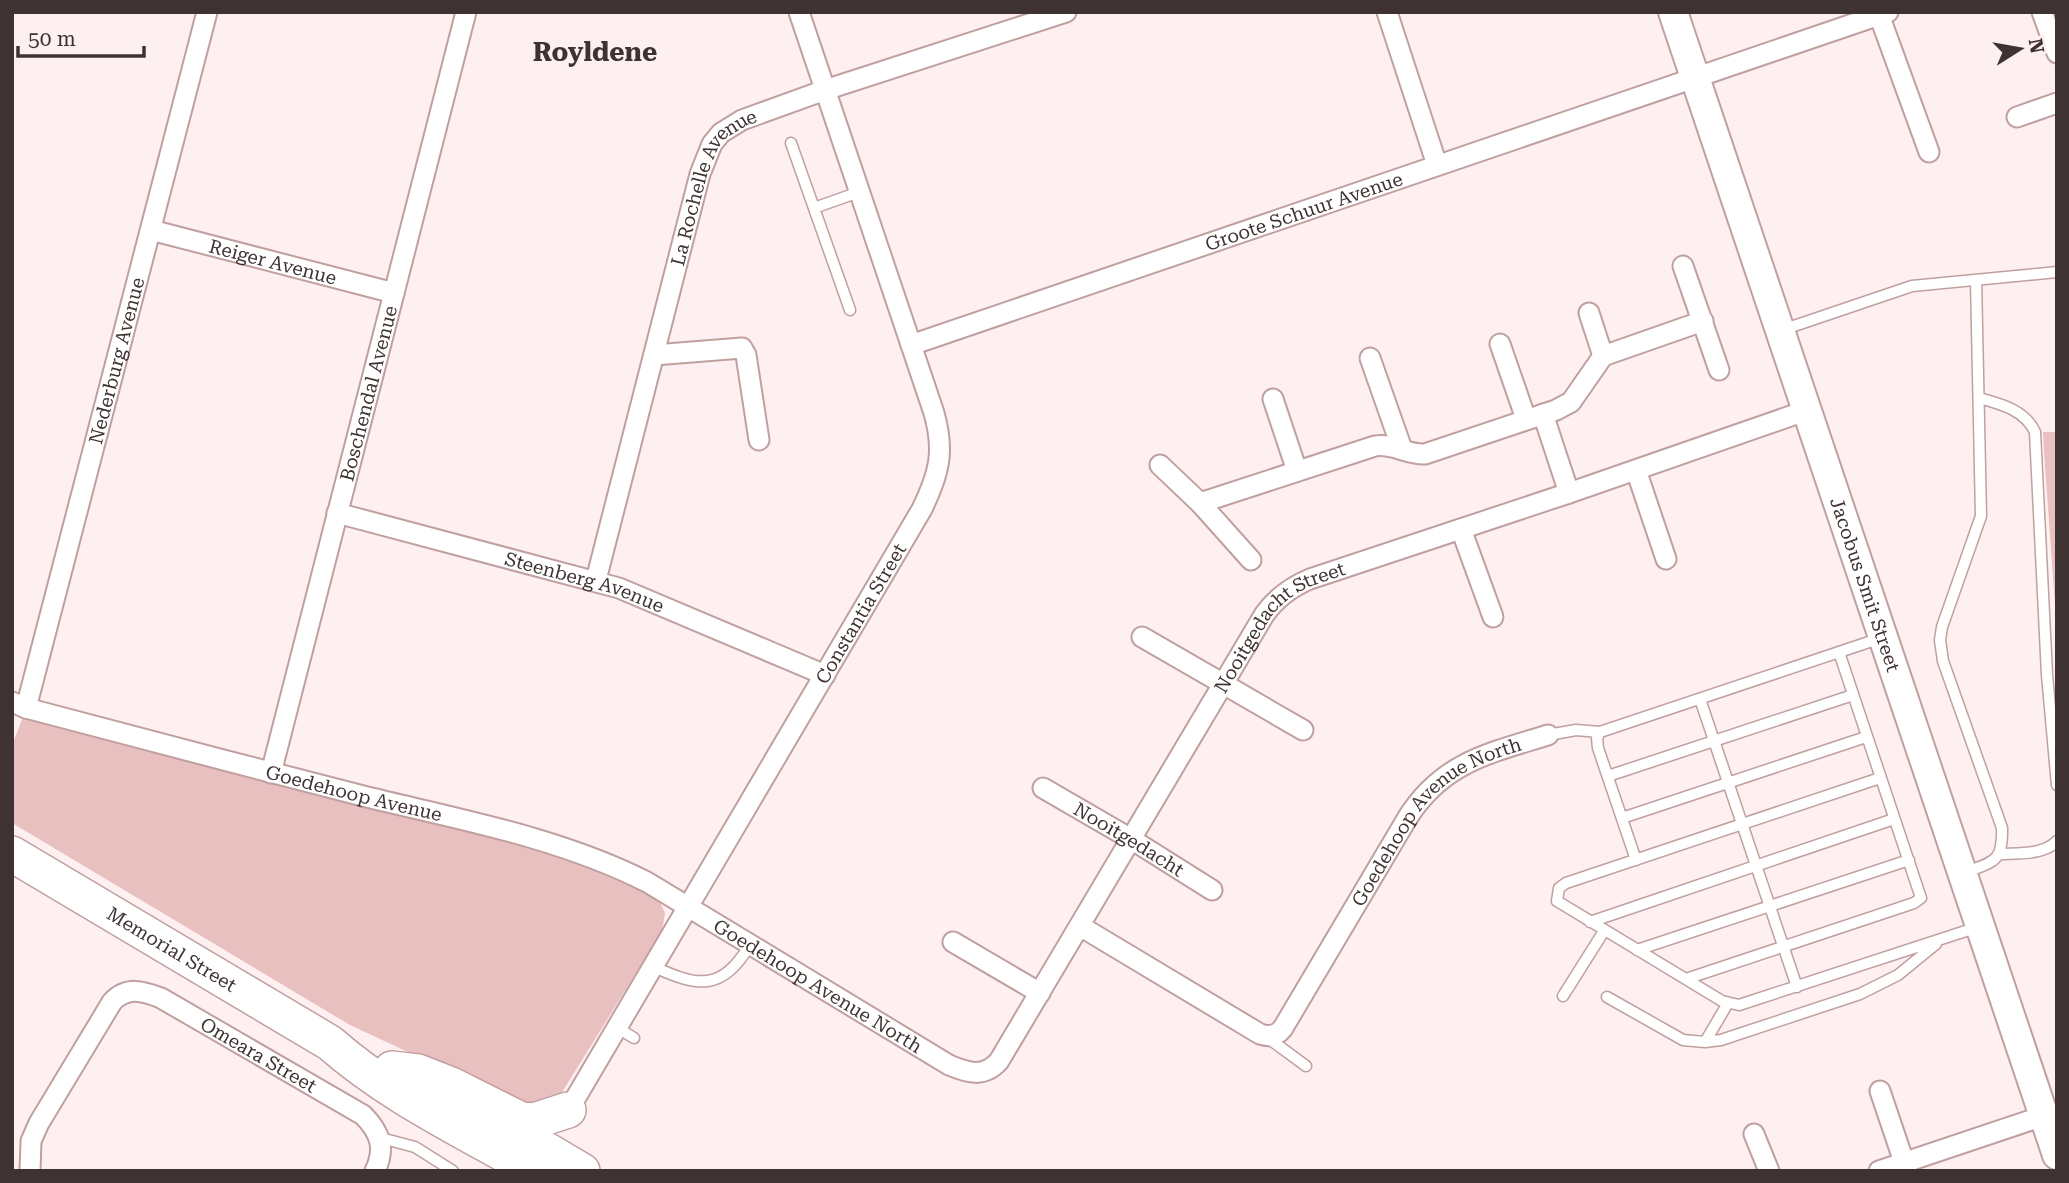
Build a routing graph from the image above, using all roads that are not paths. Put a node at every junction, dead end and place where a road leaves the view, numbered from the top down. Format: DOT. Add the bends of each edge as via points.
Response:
graph roads {
  1 [pos="207,12"];
  2 [pos="466,12"];
  3 [pos="799,12"];
  4 [pos="1066,12"];
  5 [pos="1387,12"];
  6 [pos="1672,12"];
  7 [pos="2042,12"];
  8 [pos="1882,13"];
  9 [pos="2057,53"];
  10 [pos="1696,79"];
  11 [pos="825,90"];
  12 [pos="2057,103"];
  13 [pos="2017,117"];
  14 [pos="791,144"];
  15 [pos="1929,152"];
  16 [pos="1437,165"];
  17 [pos="859,192"];
  18 [pos="814,208"];
  19 [pos="151,230"];
  20 [pos="1684,266"];
  21 [pos="2057,272"];
  22 [pos="1976,280"];
  23 [pos="394,293"];
  24 [pos="850,310"];
  25 [pos="1589,313"];
  26 [pos="1703,321"];
  27 [pos="1779,331"];
  28 [pos="1500,344"];
  29 [pos="911,345"];
  30 [pos="654,355"];
  31 [pos="1603,356"];
  32 [pos="1370,358"];
  33 [pos="1719,370"];
  34 [pos="1979,398"];
  35 [pos="1273,399"];
  36 [pos="1805,411"];
  37 [pos="1534,417"];
  38 [pos="759,439"];
  39 [pos="1402,449"];
  40 [pos="1160,465"];
  41 [pos="1636,470"];
  42 [pos="1297,471"];
  43 [pos="1569,493"];
  44 [pos="1200,503"];
  45 [pos="338,513"];
  46 [pos="1461,529"];
  47 [pos="1666,559"];
  48 [pos="1251,560"];
  49 [pos="596,580"];
  50 [pos="1493,617"];
  51 [pos="1142,637"];
  52 [pos="1881,638"];
  53 [pos="1839,652"];
  54 [pos="825,675"];
  55 [pos="1223,684"];
  56 [pos="1853,695"];
  57 [pos="1700,699"];
  58 [pos="19,705"];
  59 [pos="2053,707"];
  60 [pos="1303,730"];
  61 [pos="1600,732"];
  62 [pos="1548,735"];
  63 [pos="1866,737"];
  64 [pos="1714,740"];
  65 [pos="271,773"];
  66 [pos="1608,776"];
  67 [pos="1880,778"];
  68 [pos="1727,782"];
  69 [pos="2057,785"];
  70 [pos="1043,788"];
  71 [pos="1622,818"];
  72 [pos="1894,819"];
  73 [pos="1742,824"];
  74 [pos="1132,839"];
  75 [pos="2057,841"];
  76 [pos="12,854"];
  77 [pos="2000,854"];
  78 [pos="1636,860"];
  79 [pos="1909,860"];
  80 [pos="1755,865"];
  81 [pos="1961,875"];
  82 [pos="1212,890"];
  83 [pos="1769,906"];
  84 [pos="686,907"];
  85 [pos="1590,922"];
  86 [pos="1080,926"];
  87 [pos="1979,927"];
  88 [pos="1604,931"];
  89 [pos="1941,939"];
  90 [pos="953,942"];
  91 [pos="750,945"];
  92 [pos="1783,947"];
  93 [pos="1637,950"];
  94 [pos="652,966"];
  95 [pos="1686,979"];
  96 [pos="1797,987"];
  97 [pos="1040,993"];
  98 [pos="1563,996"];
  99 [pos="1607,997"];
  100 [pos="1728,1003"];
  101 [pos="616,1027"];
  102 [pos="1264,1035"];
  103 [pos="634,1038"];
  104 [pos="1705,1042"];
  105 [pos="330,1043"];
  106 [pos="949,1065"];
  107 [pos="1306,1066"];
  108 [pos="392,1069"];
  109 [pos="1880,1091"];
  110 [pos="568,1110"];
  111 [pos="2043,1116"];
  112 [pos="1754,1134"];
  113 [pos="381,1138"];
  114 [pos="2057,1155"];
  115 [pos="537,1163"];
  116 [pos="1906,1166"];
  117 [pos="30,1171"];
  118 [pos="375,1171"];
  119 [pos="453,1171"];
  120 [pos="582,1171"];
  121 [pos="1769,1171"];
  122 [pos="1879,1171"];
  1 -- 19 [label="street, Nederburg Avenue"];
  2 -- 23 [label="street, Boschendal Avenue"];
  3 -- 11 [label="street, Constantia Street"];
  4 -- 11 [label="street, La Rochelle Avenue"];
  5 -- 16 [label="street"];
  6 -- 10 [label="street, Jacobus Smit Street"];
  7 -- 9 [label="street"];
  8 -- 10 [label="street, Groote Schuur Avenue"];
  8 -- 15 [label="street"];
  10 -- 16 [label="street, Groote Schuur Avenue"];
  10 -- 27 [label="street, Jacobus Smit Street"];
  11 -- 17 [label="street, Constantia Street"];
  11 -- 30 [label="street, La Rochelle Avenue" via="742,120 712,144 700,174"];
  12 -- 13 [label="street"];
  14 -- 18 [label="lane"];
  16 -- 29 [label="street, Groote Schuur Avenue"];
  17 -- 18 [label="lane"];
  17 -- 29 [label="street, Constantia Street"];
  18 -- 24 [label="lane"];
  19 -- 23 [label="street, Reiger Avenue"];
  19 -- 58 [label="street, Nederburg Avenue"];
  20 -- 26 [label="street"];
  21 -- 22 [label="lane"];
  22 -- 27 [label="lane" via="1912,286"];
  22 -- 34 [label="lane"];
  23 -- 45 [label="street, Boschendal Avenue"];
  25 -- 31 [label="street"];
  26 -- 31 [label="street"];
  26 -- 33 [label="street"];
  27 -- 36 [label="street, Jacobus Smit Street"];
  28 -- 37 [label="street"];
  29 -- 54 [label="street, Constantia Street" via="938,428 938,471 922,509"];
  30 -- 38 [label="street" via="742,348"];
  30 -- 49 [label="street, La Rochelle Avenue"];
  31 -- 37 [label="street" via="1571,402"];
  32 -- 39 [label="street"];
  34 -- 59 [label="lane" via="2025,416 2035,432"];
  34 -- 77 [label="lane" via="1981,516 1940,639 1943,661 2002,828"];
  35 -- 42 [label="street"];
  36 -- 41 [label="street, Nooitgedacht Street"];
  36 -- 52 [label="street, Jacobus Smit Street"];
  37 -- 39 [label="street" via="1425,454"];
  37 -- 43 [label="street"];
  39 -- 42 [label="street" via="1375,446"];
  40 -- 44 [label="street"];
  41 -- 43 [label="street, Nooitgedacht Street"];
  41 -- 47 [label="street"];
  42 -- 44 [label="street"];
  43 -- 46 [label="street, Nooitgedacht Street"];
  44 -- 48 [label="street"];
  45 -- 49 [label="street, Steenberg Avenue"];
  45 -- 65 [label="street, Boschendal Avenue"];
  46 -- 50 [label="street"];
  46 -- 55 [label="street, Nooitgedacht Street" via="1292,588 1264,615"];
  49 -- 54 [label="street, Steenberg Avenue"];
  51 -- 55 [label="street"];
  52 -- 53 [label="lane, Goedehoop Avenue North"];
  52 -- 81 [label="street, Jacobus Smit Street"];
  53 -- 56 [label="lane"];
  53 -- 57 [label="lane, Goedehoop Avenue North"];
  54 -- 84 [label="street, Constantia Street"];
  55 -- 60 [label="street"];
  55 -- 74 [label="street, Nooitgedacht Street"];
  56 -- 63 [label="lane"];
  56 -- 64 [label="lane"];
  57 -- 61 [label="lane, Goedehoop Avenue North"];
  57 -- 64 [label="lane"];
  58 -- 65 [label="street, Goedehoop Avenue"];
  59 -- 69 [label="lane"];
  61 -- 62 [label="lane, Goedehoop Avenue North"];
  61 -- 66 [label="lane" via="1597,745"];
  62 -- 102 [label="street, Goedehoop Avenue North" via="1468,761 1431,788 1408,817 1283,1028"];
  63 -- 67 [label="lane"];
  63 -- 68 [label="lane"];
  64 -- 66 [label="lane"];
  64 -- 68 [label="lane"];
  65 -- 84 [label="street, Goedehoop Avenue" via="580,853 647,882"];
  66 -- 71 [label="lane"];
  67 -- 72 [label="lane"];
  67 -- 73 [label="lane"];
  68 -- 71 [label="lane"];
  68 -- 73 [label="lane"];
  70 -- 74 [label="street, Nooitgedacht"];
  71 -- 78 [label="lane"];
  72 -- 79 [label="lane"];
  72 -- 80 [label="lane"];
  73 -- 78 [label="lane"];
  73 -- 80 [label="lane"];
  74 -- 82 [label="street, Nooitgedacht"];
  74 -- 86 [label="street, Nooitgedacht Street"];
  75 -- 77 [label="lane" via="2037,851"];
  76 -- 105 [label="highway, Memorial Street"];
  77 -- 81 [label="lane"];
  78 -- 85 [label="lane" via="1559,888 1560,905"];
  79 -- 83 [label="lane"];
  79 -- 92 [label="lane" via="1919,901"];
  80 -- 83 [label="lane"];
  80 -- 85 [label="lane"];
  81 -- 87 [label="street, Jacobus Smit Street"];
  83 -- 92 [label="lane"];
  83 -- 93 [label="lane"];
  84 -- 91 [label="street, Goedehoop Avenue North"];
  84 -- 94 [label="street, Constantia Street"];
  85 -- 88 [label="lane"];
  86 -- 97 [label="street, Nooitgedacht Street"];
  86 -- 102 [label="street"];
  87 -- 89 [label="lane"];
  87 -- 111 [label="street, Jacobus Smit Street"];
  88 -- 93 [label="lane"];
  88 -- 98 [label="lane"];
  89 -- 96 [label="lane"];
  89 -- 104 [label="lane" via="1898,975 1860,994 1737,1036"];
  90 -- 97 [label="street"];
  91 -- 94 [label="lane" via="732,971 711,981 684,979"];
  91 -- 106 [label="street, Goedehoop Avenue North"];
  92 -- 95 [label="lane"];
  92 -- 96 [label="lane"];
  93 -- 95 [label="lane"];
  94 -- 101 [label="street, Constantia Street"];
  95 -- 100 [label="lane"];
  96 -- 100 [label="lane" via="1745,1004"];
  97 -- 106 [label="street, Nooitgedacht Street" via="994,1066 976,1073"];
  99 -- 104 [label="lane" via="1683,1040"];
  100 -- 104 [label="lane"];
  101 -- 103 [label="lane"];
  101 -- 110 [label="street, Constantia Street"];
  102 -- 107 [label="lane"];
  105 -- 108 [label="highway, Memorial Street"];
  105 -- 115 [label="highway, Memorial Street" via="367,1074"];
  108 -- 110 [label="highway" via="418,1072 527,1121"];
  108 -- 115 [label="highway, Memorial Street" via="476,1110"];
  109 -- 116 [label="street"];
  110 -- 115 [label="street, Constantia Street"];
  111 -- 114 [label="street, Jacobus Smit Street"];
  111 -- 116 [label="street"];
  112 -- 121 [label="street"];
  113 -- 117 [label="street, Omeara Street" via="351,1107 142,991 116,997 108,1007 39,1123 31,1141"];
  113 -- 118 [label="street"];
  113 -- 119 [label="lane" via="415,1147"];
  115 -- 120 [label="highway, Memorial Street"];
  116 -- 122 [label="street"];
}
